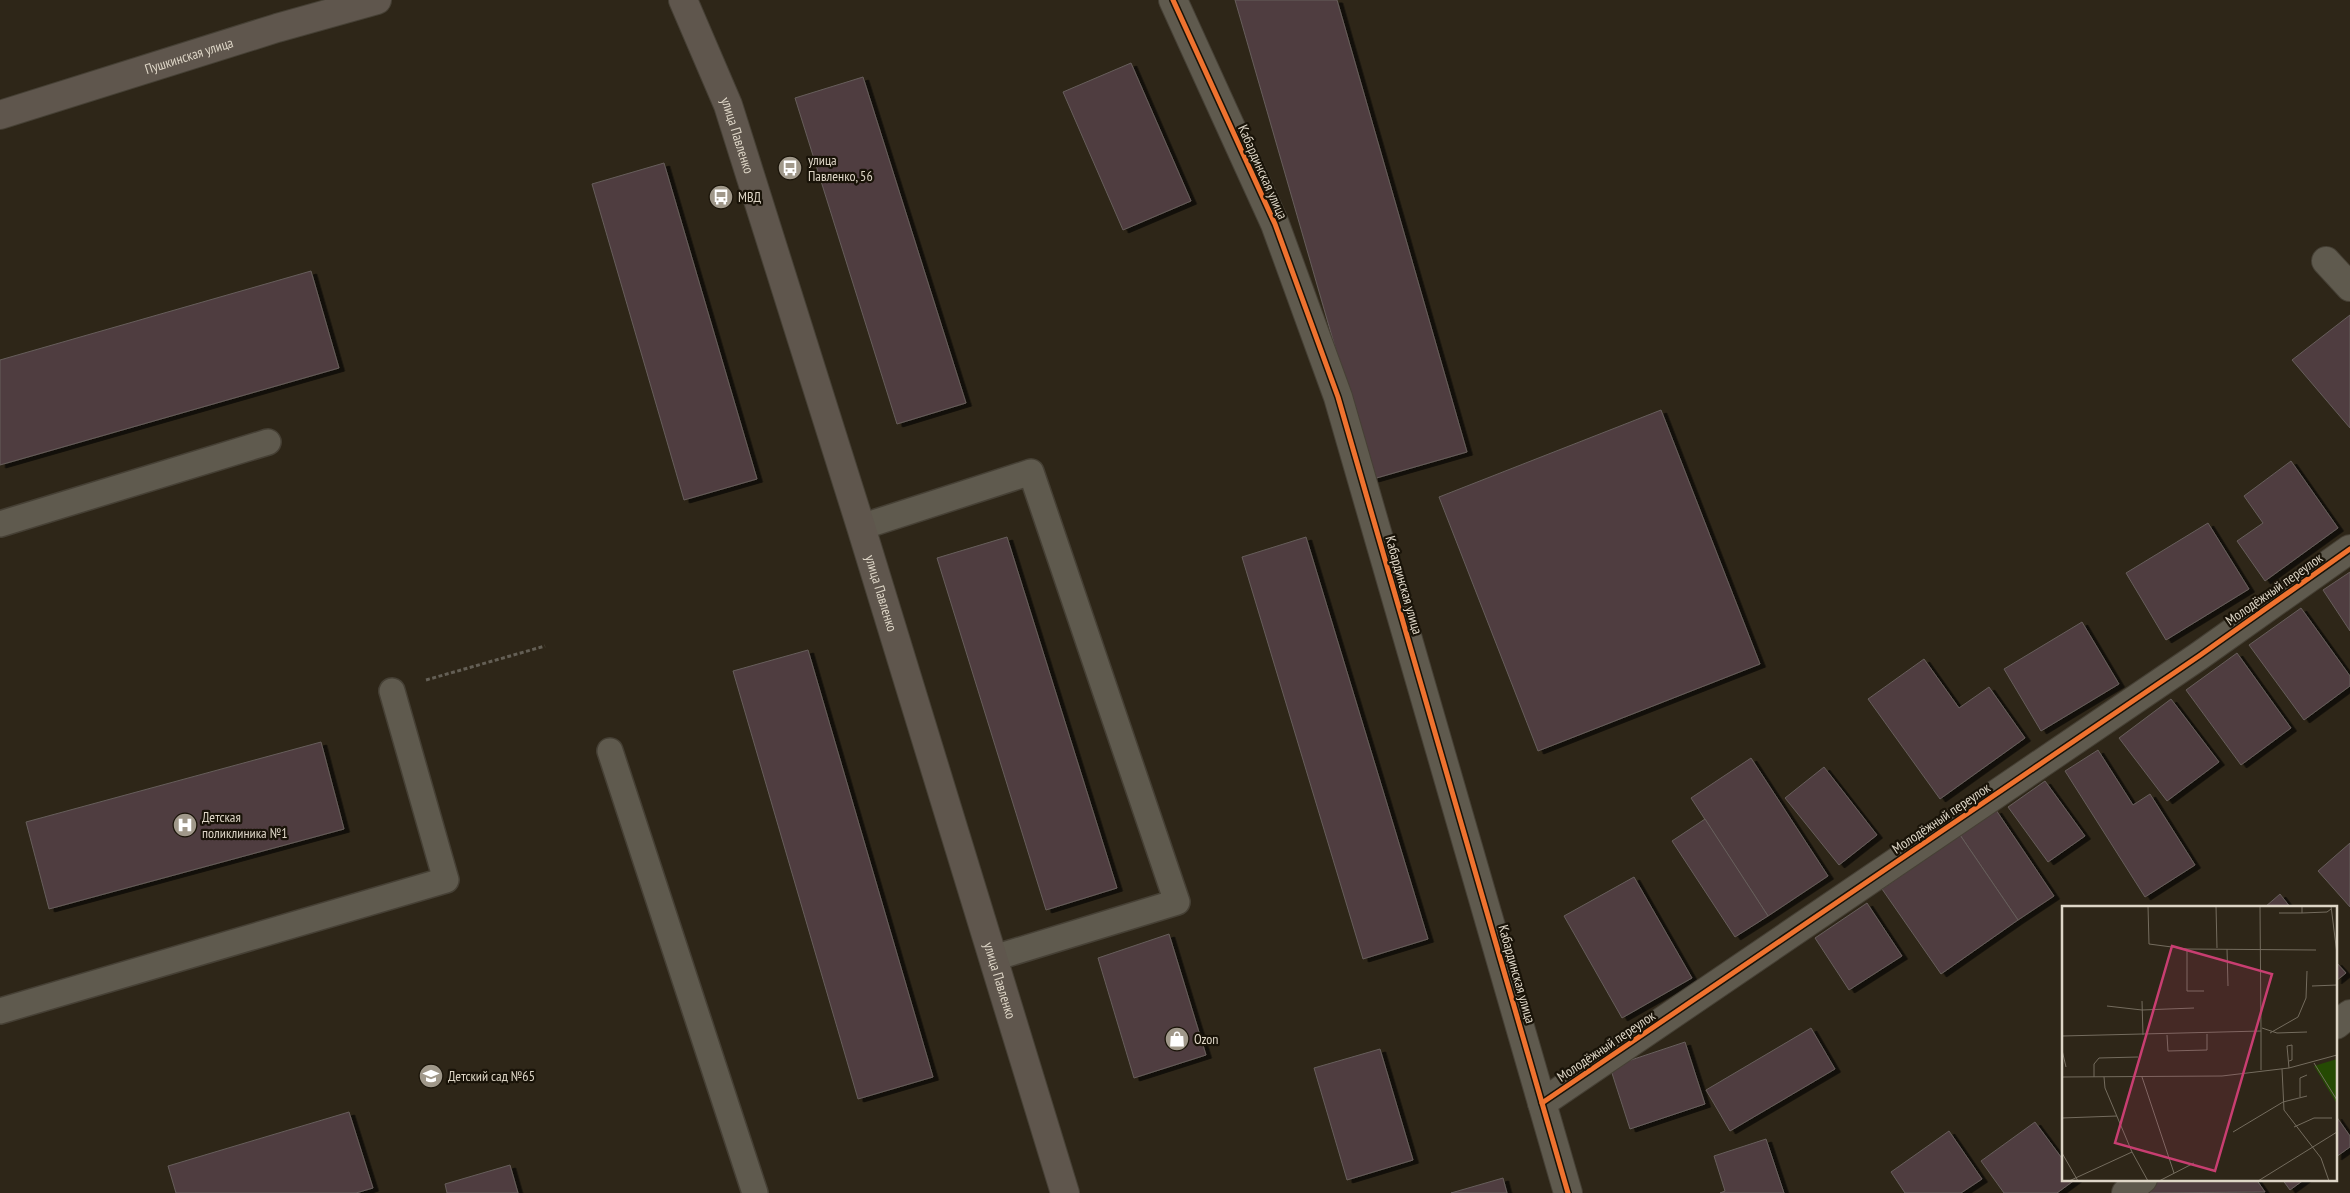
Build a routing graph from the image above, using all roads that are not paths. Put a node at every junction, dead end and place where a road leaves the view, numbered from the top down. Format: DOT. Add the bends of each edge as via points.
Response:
graph roads {
  1 [pos="377,0"];
  2 [pos="684,0"];
  3 [pos="1173,0"];
  4 [pos="0,115"];
  5 [pos="2326,261"];
  6 [pos="2350,287"];
  7 [pos="268,442"];
  8 [pos="0,524"];
  9 [pos="861,527"];
  10 [pos="2350,549"];
  11 [pos="392,691"];
  12 [pos="610,751"];
  13 [pos="994,958"];
  14 [pos="0,1011"];
  15 [pos="2350,1014"];
  16 [pos="2338,1023"];
  17 [pos="1542,1103"];
  18 [pos="2142,1180"];
  19 [pos="755,1193"];
  20 [pos="1065,1193"];
  21 [pos="1568,1193"];
  22 [pos="2126,1193"];
  1 -- 4 [label="main road, Пушкинская улица"];
  2 -- 9 [label="main road, улица Павленко" via="728,105"];
  3 -- 17 [label="street, Кабардинская улица" via="1275,224 1338,397"];
  5 -- 6 [label="street"];
  7 -- 8 [label="lane"];
  9 -- 13 [label="main road, улица Павленко"];
  9 -- 13 [label="lane" via="1031,472 1177,902"];
  10 -- 17 [label="street, Молодёжный переулок"];
  11 -- 14 [label="lane" via="446,880"];
  12 -- 19 [label="lane"];
  13 -- 20 [label="main road, улица Павленко"];
  15 -- 16 [label="street"];
  17 -- 21 [label="street, Кабардинская улица"];
  18 -- 22 [label="street"];
}
